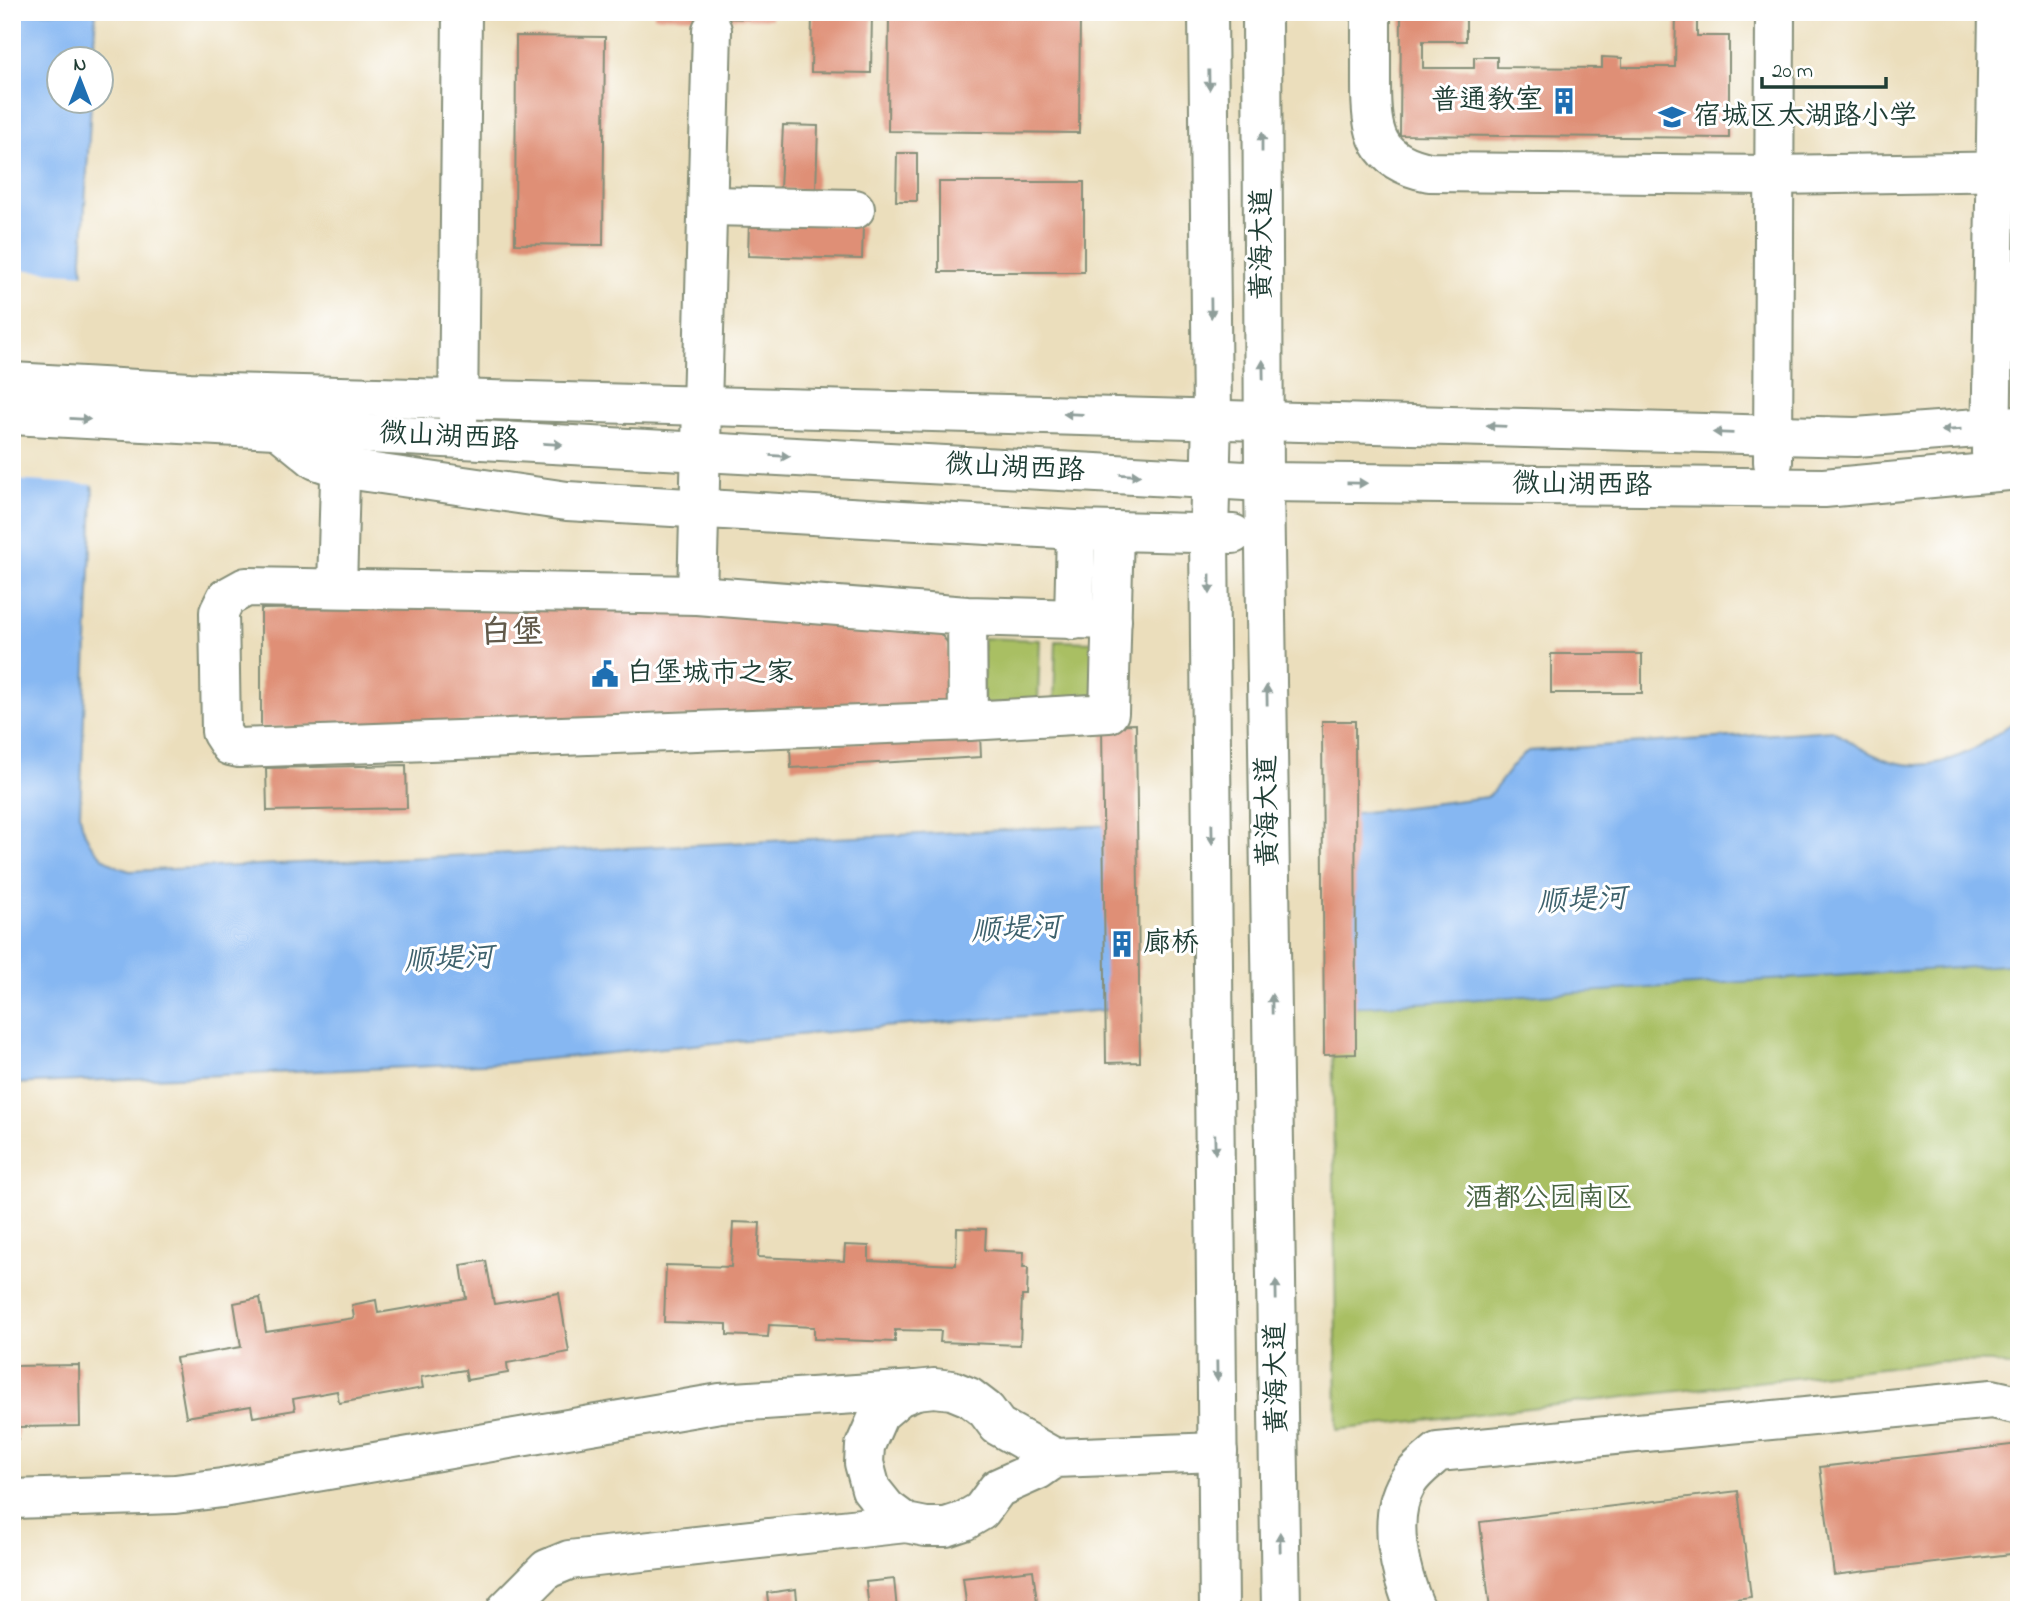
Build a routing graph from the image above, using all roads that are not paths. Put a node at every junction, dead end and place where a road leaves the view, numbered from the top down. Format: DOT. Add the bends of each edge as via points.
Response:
graph roads {
  1 [pos="462,12"];
  2 [pos="1208,12"];
  3 [pos="1262,12"];
  4 [pos="1371,12"];
  5 [pos="1775,12"];
  6 [pos="1998,12"];
  7 [pos="712,30"];
  8 [pos="2008,171"];
  9 [pos="1774,175"];
  10 [pos="708,206"];
  11 [pos="855,209"];
  12 [pos="12,382"];
  13 [pos="458,399"];
  14 [pos="704,404"];
  15 [pos="191,408"];
  16 [pos="12,415"];
  17 [pos="1212,418"];
  18 [pos="1264,419"];
  19 [pos="2005,426"];
  20 [pos="341,432"];
  21 [pos="1774,435"];
  22 [pos="458,439"];
  23 [pos="702,452"];
  24 [pos="2005,471"];
  25 [pos="1209,479"];
  26 [pos="1264,482"];
  27 [pos="1772,488"];
  28 [pos="700,509"];
  29 [pos="1076,530"];
  30 [pos="1114,531"];
  31 [pos="1209,534"];
  32 [pos="1265,534"];
  33 [pos="337,587"];
  34 [pos="697,595"];
  35 [pos="967,616"];
  36 [pos="1074,620"];
  37 [pos="1112,620"];
  38 [pos="968,722"];
  39 [pos="916,1390"];
  40 [pos="2019,1405"];
  41 [pos="1218,1452"];
  42 [pos="1055,1458"];
  43 [pos="12,1499"];
  44 [pos="906,1522"];
  45 [pos="506,1610"];
  46 [pos="1219,1610"];
  47 [pos="1281,1610"];
  48 [pos="1416,1610"];
  1 -- 13 [label="street"];
  2 -- 17 [label="street, 黄海大道, one-way"];
  18 -- 3 [label="street, 黄海大道, one-way"];
  4 -- 9 [label="street" via="1373,132 1393,158 1409,168 1429,172"];
  5 -- 9 [label="street"];
  6 -- 8 [label="street"];
  7 -- 10 [label="street"];
  8 -- 9 [label="street"];
  8 -- 19 [label="street"];
  9 -- 21 [label="street"];
  10 -- 11 [label="street"];
  10 -- 14 [label="street"];
  12 -- 15 [label="street, 微山湖西路"];
  13 -- 14 [label="street, 微山湖西路"];
  13 -- 20 [label="street, 微山湖西路"];
  13 -- 22 [label="street"];
  17 -- 14 [label="street, 微山湖西路, one-way"];
  14 -- 23 [label="street"];
  16 -- 15 [label="street, 微山湖西路, one-way"];
  15 -- 20 [label="street, 微山湖西路"];
  15 -- 20 [label="street, 微山湖西路" via="278,429"];
  17 -- 18 [label="street, 微山湖西路"];
  17 -- 25 [label="street, 黄海大道"];
  21 -- 18 [label="street, 微山湖西路, one-way"];
  18 -- 26 [label="street, 黄海大道"];
  19 -- 21 [label="street, 微山湖西路, one-way" via="1856,437"];
  19 -- 24 [label="street"];
  20 -- 22 [label="street, 微山湖西路"];
  20 -- 28 [label="street" via="567,501"];
  20 -- 33 [label="street"];
  21 -- 27 [label="street"];
  22 -- 23 [label="street, 微山湖西路, one-way"];
  23 -- 25 [label="street, 微山湖西路, one-way"];
  23 -- 28 [label="street"];
  24 -- 27 [label="street, 微山湖西路" via="1824,488"];
  25 -- 26 [label="street, 微山湖西路"];
  25 -- 31 [label="street, 黄海大道"];
  26 -- 27 [label="street, 微山湖西路, one-way"];
  26 -- 32 [label="street, 黄海大道"];
  28 -- 29 [label="street"];
  28 -- 34 [label="street"];
  29 -- 30 [label="street"];
  29 -- 36 [label="street"];
  30 -- 31 [label="street"];
  30 -- 37 [label="street"];
  31 -- 32 [label="street"];
  31 -- 41 [label="street, 黄海大道, one-way"];
  47 -- 32 [label="street, 黄海大道, one-way"];
  33 -- 34 [label="street"];
  33 -- 38 [label="street" via="246,587 226,598 218,619 220,720 221,733 230,746"];
  34 -- 35 [label="street"];
  35 -- 36 [label="street"];
  35 -- 38 [label="street"];
  36 -- 37 [label="street"];
  37 -- 38 [label="street" via="1109,713"];
  39 -- 42 [label="street" via="952,1390 970,1397 998,1426"];
  39 -- 43 [label="street" via="720,1403 175,1494"];
  39 -- 44 [label="street" via="879,1414 865,1446 871,1489 887,1509"];
  40 -- 48 [label="street" via="1992,1399 1438,1452 1406,1485 1400,1506 1397,1535 1406,1587"];
  41 -- 42 [label="street"];
  41 -- 46 [label="street, 黄海大道"];
  42 -- 44 [label="street" via="998,1488 981,1511 964,1521 946,1527"];
  44 -- 45 [label="street" via="569,1560 547,1569"];
}
